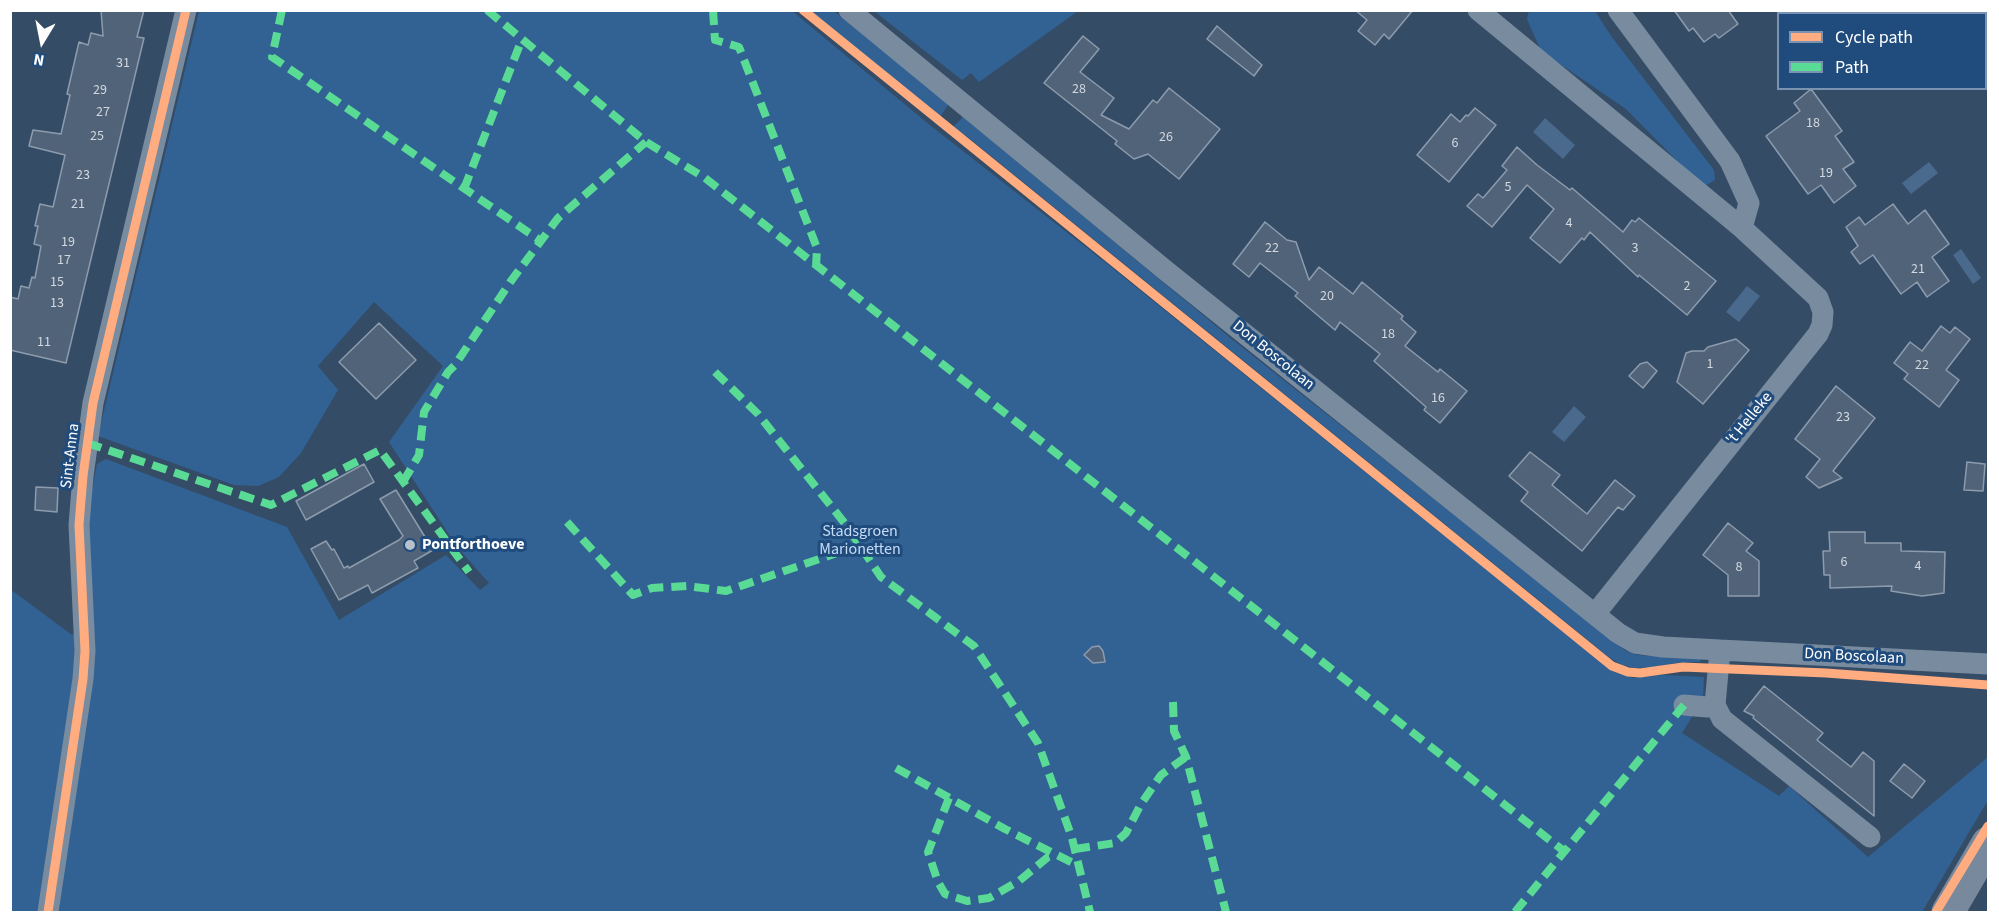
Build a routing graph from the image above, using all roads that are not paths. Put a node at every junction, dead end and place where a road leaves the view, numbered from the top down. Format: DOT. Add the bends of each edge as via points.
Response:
graph roads {
  1 [pos="186,10"];
  2 [pos="849,10"];
  3 [pos="1618,10"];
  4 [pos="1492,15"];
  5 [pos="1742,228"];
  6 [pos="1595,614"];
  7 [pos="1720,650"];
  8 [pos="1989,664"];
  9 [pos="1684,705"];
  10 [pos="1715,705"];
  11 [pos="1870,837"];
  12 [pos="1989,843"];
  13 [pos="1989,885"];
  14 [pos="48,912"];
  15 [pos="1948,912"];
  16 [pos="1972,912"];
  1 -- 14 [label="street, Sint-Anna" via="90,421 79,525 83,679"];
  2 -- 6 [label="street, Don Boscolaan"];
  3 -- 5 [label="street" via="1730,161 1749,203"];
  4 -- 5 [label="street, 't Helleke"];
  5 -- 6 [label="street, 't Helleke" via="1818,298 1822,325"];
  6 -- 7 [label="street, Don Boscolaan" via="1635,643"];
  7 -- 8 [label="street, Don Boscolaan"];
  7 -- 10 [label="street"];
  9 -- 10 [label="street"];
  10 -- 11 [label="street" via="1722,719"];
  12 -- 15 [label="main road"];
  13 -- 16 [label="main road"];
}
